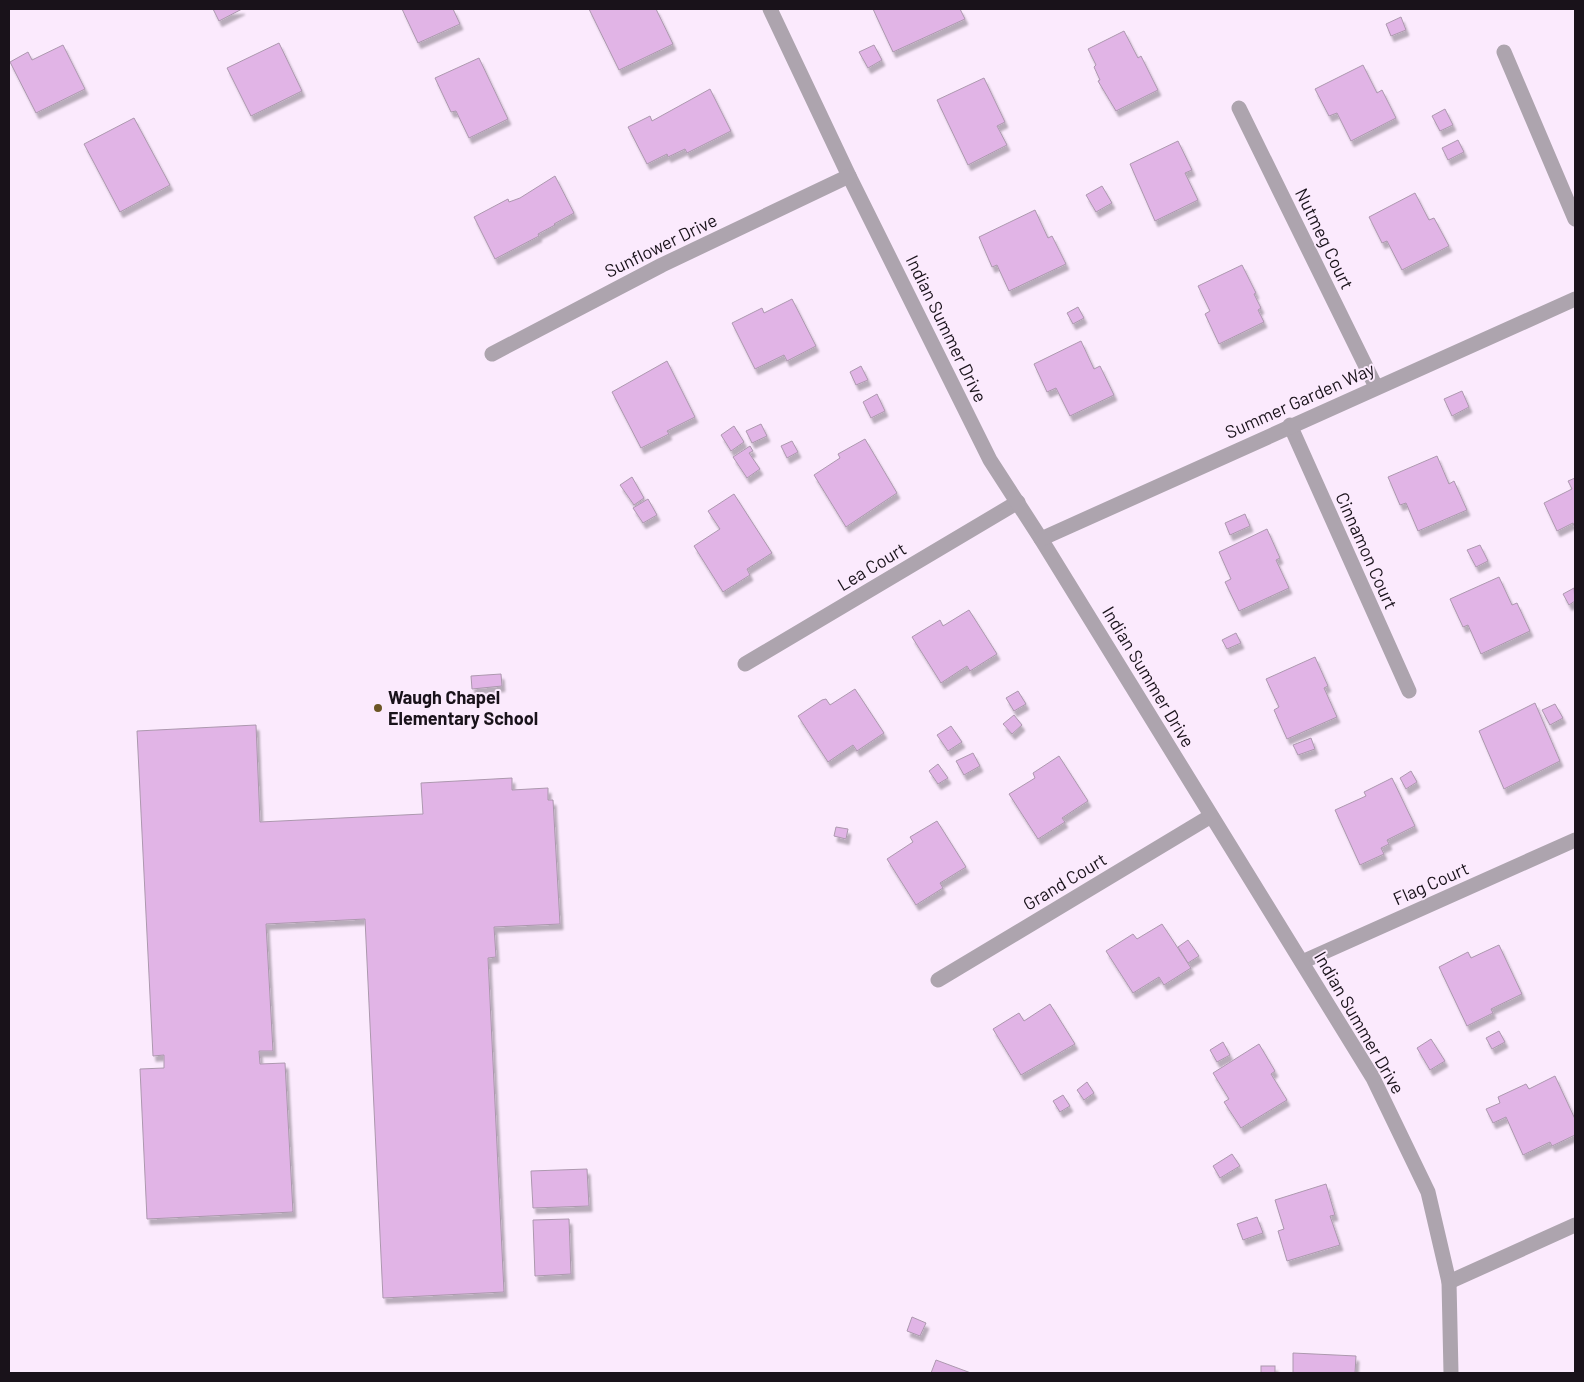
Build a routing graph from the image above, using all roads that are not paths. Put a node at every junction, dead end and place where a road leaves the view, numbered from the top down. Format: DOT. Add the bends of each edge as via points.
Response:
graph roads {
  1 [pos="770,9"];
  2 [pos="1504,52"];
  3 [pos="1239,108"];
  4 [pos="849,176"];
  5 [pos="1575,219"];
  6 [pos="1575,299"];
  7 [pos="492,354"];
  8 [pos="1376,387"];
  9 [pos="1290,425"];
  10 [pos="1018,502"];
  11 [pos="1041,539"];
  12 [pos="745,664"];
  13 [pos="1409,691"];
  14 [pos="1210,816"];
  15 [pos="1575,840"];
  16 [pos="1302,962"];
  17 [pos="938,980"];
  18 [pos="1575,1225"];
  19 [pos="1449,1282"];
  20 [pos="1451,1373"];
  1 -- 4 [label="street, Indian Summer Drive"];
  2 -- 5 [label="street"];
  3 -- 8 [label="street, Nutmeg Court"];
  4 -- 7 [label="street, Sunflower Drive" via="662,265"];
  4 -- 10 [label="street, Indian Summer Drive" via="990,460"];
  6 -- 8 [label="street, Summer Garden Way"];
  8 -- 9 [label="street, Summer Garden Way"];
  9 -- 11 [label="street, Summer Garden Way"];
  9 -- 13 [label="street, Cinnamon Court"];
  10 -- 11 [label="street, Indian Summer Drive"];
  10 -- 12 [label="street, Lea Court"];
  11 -- 14 [label="street, Indian Summer Drive"];
  14 -- 16 [label="street, Indian Summer Drive"];
  14 -- 17 [label="street, Grand Court"];
  15 -- 16 [label="street, Flag Court"];
  16 -- 19 [label="street, Indian Summer Drive" via="1372,1078 1428,1192"];
  18 -- 19 [label="street"];
  19 -- 20 [label="street, Indian Summer Drive"];
}
